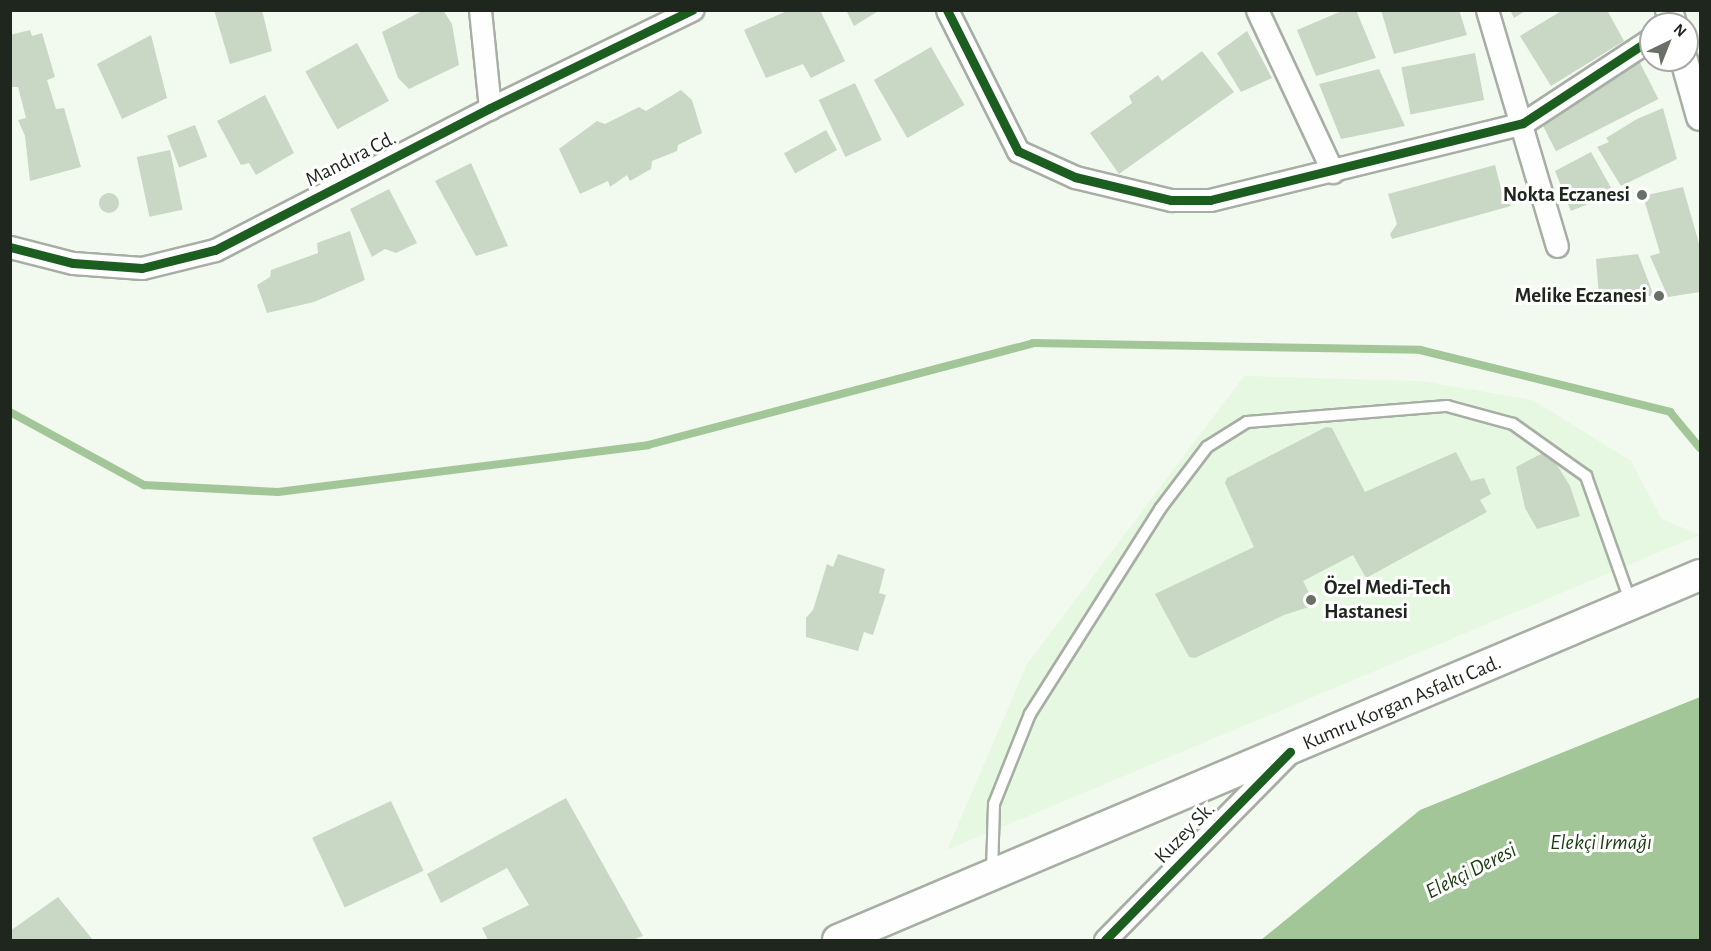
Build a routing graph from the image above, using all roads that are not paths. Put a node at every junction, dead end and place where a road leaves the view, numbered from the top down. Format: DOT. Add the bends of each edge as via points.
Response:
graph roads {
  1 [pos="480,10"];
  2 [pos="692,10"];
  3 [pos="947,10"];
  4 [pos="1257,10"];
  5 [pos="1487,10"];
  6 [pos="1639,47"];
  7 [pos="1688,72"];
  8 [pos="490,108"];
  9 [pos="1701,117"];
  10 [pos="1523,123"];
  11 [pos="1333,172"];
  12 [pos="1557,246"];
  13 [pos="10,247"];
  14 [pos="1701,575"];
  15 [pos="1631,606"];
  16 [pos="1290,752"];
  17 [pos="992,872"];
  18 [pos="838,940"];
  19 [pos="1105,940"];
  1 -- 8 [label="street"];
  2 -- 8 [label="street, Mandıra Cd."];
  3 -- 11 [label="street" via="1018,151 1075,177 1171,200 1210,200"];
  4 -- 11 [label="street"];
  5 -- 10 [label="street"];
  6 -- 10 [label="street"];
  7 -- 9 [label="street"];
  8 -- 13 [label="street, Mandıra Cd." via="215,250 142,268 73,263"];
  10 -- 11 [label="street"];
  10 -- 12 [label="street"];
  14 -- 15 [label="main road, Kumru Korgan Asfaltı Cad."];
  15 -- 16 [label="main road, Kumru Korgan Asfaltı Cad." via="1330,731"];
  15 -- 17 [label="lane" via="1586,476 1513,424 1447,406 1246,422 1207,447 1160,509 1030,714 994,804"];
  16 -- 17 [label="main road, Kumru Korgan Asfaltı Cad."];
  16 -- 19 [label="street, Kuzey Sk."];
  17 -- 18 [label="main road, Kumru Korgan Asfaltı Cad."];
}
